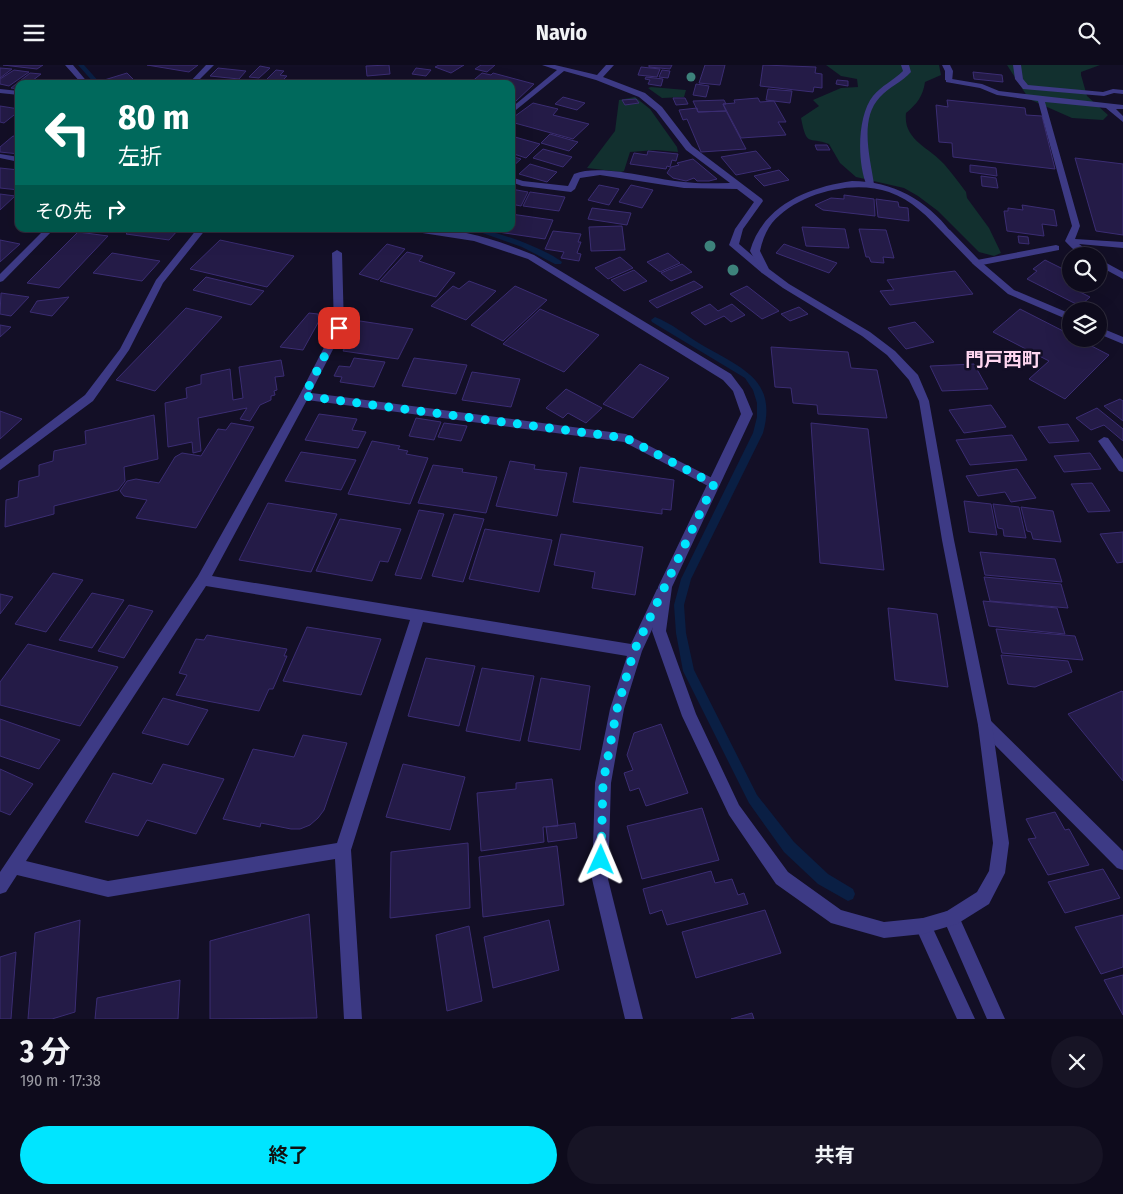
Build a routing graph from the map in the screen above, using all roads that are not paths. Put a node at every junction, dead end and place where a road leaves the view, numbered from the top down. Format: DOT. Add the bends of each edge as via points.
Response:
graph roads {
  1 [pos="69,65"];
  2 [pos="210,65"];
  3 [pos="546,65"];
  4 [pos="610,65"];
  5 [pos="905,65"];
  6 [pos="946,65"];
  7 [pos="1017,65"];
  8 [pos="561,70"];
  9 [pos="599,78"];
  10 [pos="82,80"];
  11 [pos="194,80"];
  12 [pos="0,91"];
  13 [pos="1123,92"];
  14 [pos="15,93"];
  15 [pos="1041,99"];
  16 [pos="1108,105"];
  17 [pos="1123,107"];
  18 [pos="515,108"];
  19 [pos="1123,120"];
  20 [pos="0,156"];
  21 [pos="15,159"];
  22 [pos="515,180"];
  23 [pos="870,185"];
  24 [pos="739,187"];
  25 [pos="47,232"];
  26 [pos="200,232"];
  27 [pos="458,232"];
  28 [pos="1070,241"];
  29 [pos="1123,245"];
  30 [pos="1056,247"];
  31 [pos="1078,247"];
  32 [pos="337,253"];
  33 [pos="977,263"];
  34 [pos="1107,266"];
  35 [pos="766,271"];
  36 [pos="1123,276"];
  37 [pos="0,279"];
  38 [pos="1062,314"];
  39 [pos="1107,334"];
  40 [pos="1123,341"];
  41 [pos="304,396"];
  42 [pos="1104,441"];
  43 [pos="0,466"];
  44 [pos="1123,467"];
  45 [pos="714,484"];
  46 [pos="203,580"];
  47 [pos="665,587"];
  48 [pos="418,616"];
  49 [pos="634,651"];
  50 [pos="985,725"];
  51 [pos="343,850"];
  52 [pos="1123,862"];
  53 [pos="14,866"];
  54 [pos="0,886"];
  55 [pos="951,918"];
  56 [pos="923,926"];
  57 [pos="353,1019"];
  58 [pos="634,1019"];
  59 [pos="966,1019"];
  60 [pos="996,1019"];
  1 -- 10 [label="street"];
  2 -- 11 [label="street"];
  3 -- 8 [label="street"];
  4 -- 9 [label="street"];
  5 -- 23 [label="street" via="906,72 876,97 868,109 864,130"];
  6 -- 15 [label="street" via="949,80 997,93"];
  7 -- 13 [label="street" via="1019,79 1026,87 1104,94"];
  8 -- 9 [label="street"];
  8 -- 18 [label="street"];
  9 -- 24 [label="street" via="642,95 659,109 689,148"];
  12 -- 14 [label="street"];
  15 -- 16 [label="street"];
  15 -- 28 [label="street" via="1076,226"];
  16 -- 17 [label="street"];
  16 -- 19 [label="street"];
  20 -- 21 [label="street"];
  22 -- 24 [label="street" via="571,189 577,176 600,173 684,185"];
  23 -- 33 [label="street" via="893,190 912,200 932,215"];
  23 -- 35 [label="street" via="823,189 798,199 772,216 759,237 755,251"];
  24 -- 35 [label="street" via="759,201 739,229 734,245"];
  25 -- 37 [label="street"];
  26 -- 43 [label="street" via="160,282 124,350 89,398"];
  27 -- 45 [label="street" via="504,245 531,257 727,377 738,390 747,414"];
  28 -- 29 [label="street"];
  28 -- 31 [label="street"];
  30 -- 33 [label="street"];
  32 -- 41 [label="street" via="339,328"];
  33 -- 38 [label="street" via="1011,292"];
  34 -- 36 [label="street"];
  35 -- 50 [label="street" via="866,334 891,353 914,378 924,401"];
  39 -- 40 [label="street"];
  41 -- 45 [label="street" via="626,438"];
  41 -- 46 [label="street"];
  42 -- 44 [label="street"];
  45 -- 47 [label="street"];
  46 -- 48 [label="street"];
  46 -- 53 [label="street"];
  47 -- 49 [label="street"];
  47 -- 56 [label="street" via="659,631 689,716 734,810 782,878 837,917 884,930"];
  48 -- 49 [label="street"];
  48 -- 51 [label="street"];
  49 -- 58 [label="street" via="617,709 603,783 600,879"];
  50 -- 52 [label="street"];
  50 -- 55 [label="street" via="1001,843 997,873 983,898"];
  51 -- 53 [label="street" via="108,889"];
  51 -- 57 [label="street"];
  53 -- 54 [label="street"];
  55 -- 56 [label="street"];
  55 -- 60 [label="street"];
  56 -- 59 [label="street"];
}
